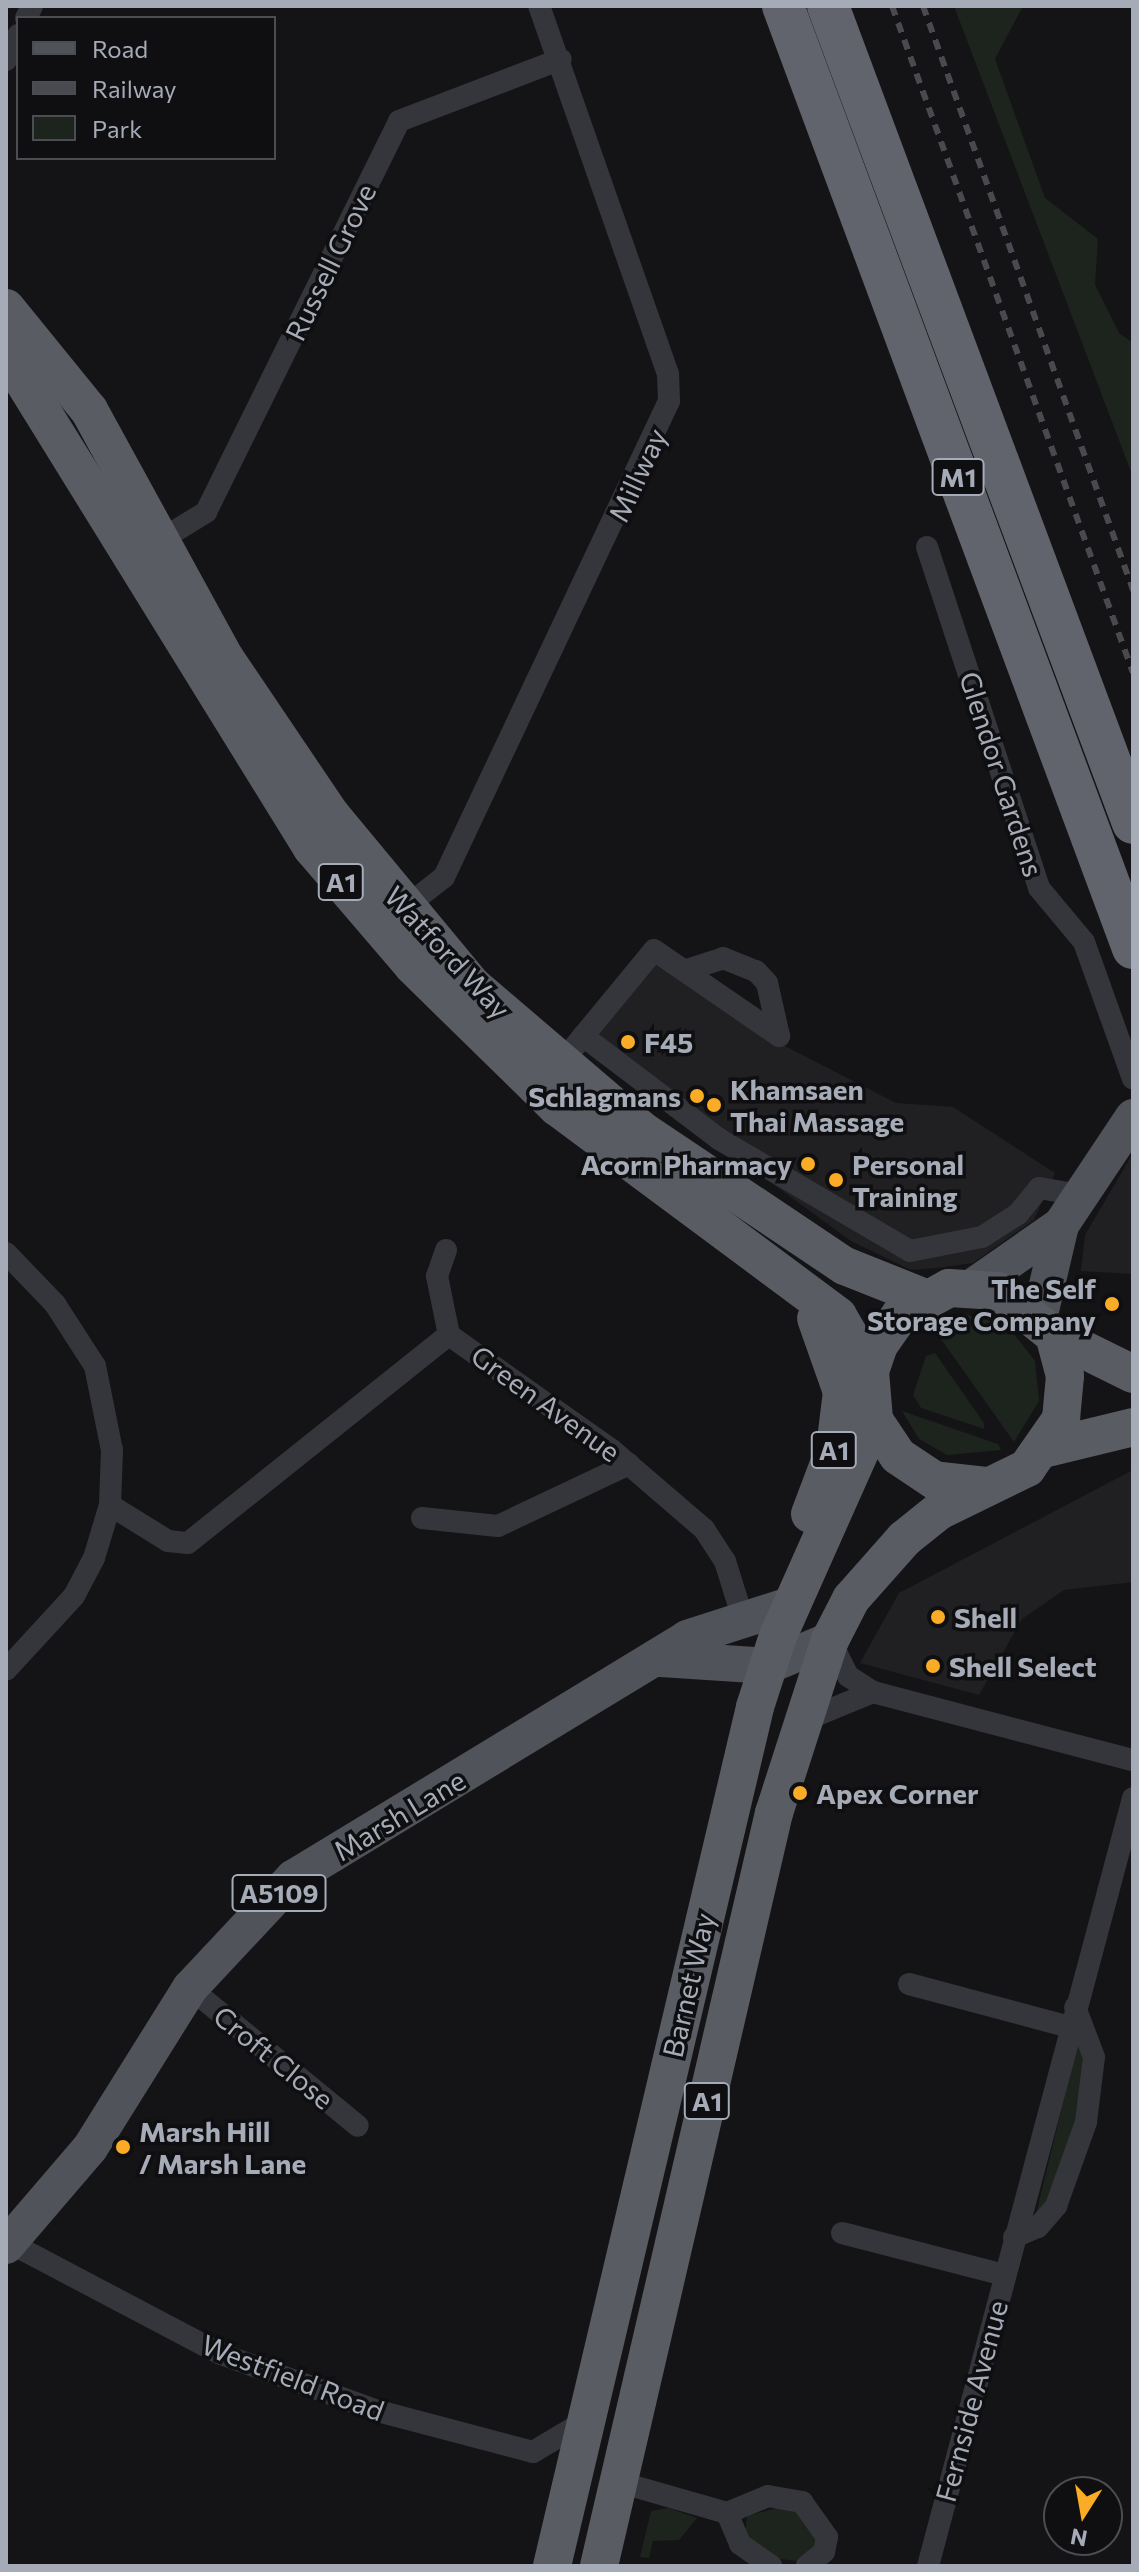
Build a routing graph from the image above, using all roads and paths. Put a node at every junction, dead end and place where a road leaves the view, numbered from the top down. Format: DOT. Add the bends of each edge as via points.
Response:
graph roads {
  1 [pos="539,6"];
  2 [pos="783,6"];
  3 [pos="828,6"];
  4 [pos="16,39"];
  5 [pos="561,59"];
  6 [pos="6,60"];
  7 [pos="6,308"];
  8 [pos="6,353"];
  9 [pos="162,539"];
  10 [pos="927,547"];
  11 [pos="1133,823"];
  12 [pos="403,909"];
  13 [pos="1133,948"];
  14 [pos="690,969"];
  15 [pos="572,1050"];
  16 [pos="1133,1079"];
  17 [pos="1133,1117"];
  18 [pos="1070,1210"];
  19 [pos="446,1250"];
  20 [pos="6,1253"];
  21 [pos="972,1287"];
  22 [pos="811,1294"];
  23 [pos="923,1297"];
  24 [pos="1047,1327"];
  25 [pos="449,1335"];
  26 [pos="870,1371"];
  27 [pos="1133,1374"];
  28 [pos="874,1420"];
  29 [pos="1133,1427"];
  30 [pos="1047,1448"];
  31 [pos="629,1464"];
  32 [pos="986,1486"];
  33 [pos="110,1505"];
  34 [pos="422,1518"];
  35 [pos="790,1605"];
  36 [pos="743,1619"];
  37 [pos="830,1640"];
  38 [pos="661,1659"];
  39 [pos="768,1666"];
  40 [pos="6,1670"];
  41 [pos="873,1692"];
  42 [pos="801,1722"];
  43 [pos="1133,1760"];
  44 [pos="1133,1798"];
  45 [pos="909,1984"];
  46 [pos="190,1988"];
  47 [pos="1072,2017"];
  48 [pos="358,2126"];
  49 [pos="842,2233"];
  50 [pos="1014,2237"];
  51 [pos="9,2245"];
  52 [pos="1004,2275"];
  53 [pos="585,2421"];
  54 [pos="619,2482"];
  55 [pos="727,2513"];
  56 [pos="552,2566"];
  57 [pos="599,2566"];
  58 [pos="771,2566"];
  59 [pos="807,2566"];
  60 [pos="928,2566"];
  1 -- 5 [label="street, Millway"];
  2 -- 13 [label="highway, M1"];
  3 -- 11 [label="highway, M1"];
  4 -- 6 [label="street"];
  5 -- 9 [label="street, Russell Grove" via="399,121 206,512"];
  5 -- 12 [label="street, Millway" via="668,374 669,401 444,877"];
  7 -- 9 [label="highway, Watford Way / A1" via="89,410"];
  8 -- 22 [label="highway, Watford Way / A1" via="312,848 403,955 557,1107"];
  9 -- 12 [label="highway, Watford Way / A1" via="225,658"];
  10 -- 16 [label="street, Glendor Gardens" via="1039,888 1084,942"];
  12 -- 15 [label="highway, Watford Way / A1"];
  14 -- 14 [label="street" via="723,958 756,971 767,983 779,1036"];
  14 -- 15 [label="street" via="654,950"];
  15 -- 18 [label="street" via="910,1251 982,1237 1039,1188"];
  15 -- 23 [label="highway, Watford Way / A1" via="643,1131 845,1266"];
  17 -- 18 [label="main road"];
  18 -- 21 [label="main road"];
  18 -- 24 [label="main road"];
  19 -- 25 [label="street" via="437,1276"];
  20 -- 33 [label="street" via="55,1304 95,1366 112,1450"];
  21 -- 23 [label="highway"];
  21 -- 24 [label="highway" via="998,1291"];
  22 -- 26 [label="highway, A1" via="838,1316"];
  22 -- 35 [label="highway, A1" via="836,1365 841,1418 789,1570"];
  23 -- 26 [label="highway" via="900,1315"];
  24 -- 27 [label="highway"];
  24 -- 30 [label="highway" via="1063,1406"];
  25 -- 31 [label="street, Green Avenue"];
  25 -- 33 [label="street, Green Avenue" via="188,1543 168,1541"];
  26 -- 28 [label="highway"];
  28 -- 32 [label="highway" via="888,1445 923,1474"];
  28 -- 35 [label="highway, Barnet Way / A1"];
  29 -- 30 [label="highway"];
  30 -- 32 [label="highway" via="1027,1468"];
  31 -- 34 [label="street" via="498,1526"];
  31 -- 36 [label="street, Green Avenue" via="704,1529 725,1561"];
  32 -- 37 [label="highway, Barnet Way / A1" via="939,1511 874,1568"];
  33 -- 40 [label="street" via="74,1596"];
  35 -- 36 [label="main road, Marsh Lane / A5109"];
  35 -- 39 [label="highway, Barnet Way / A1"];
  36 -- 38 [label="main road, Marsh Lane / A5109" via="687,1638"];
  37 -- 39 [label="main road"];
  37 -- 41 [label="street" via="848,1676"];
  37 -- 42 [label="highway, Barnet Way / A1"];
  38 -- 39 [label="main road"];
  38 -- 46 [label="main road, Marsh Lane / A5109" via="293,1878"];
  39 -- 53 [label="highway, Barnet Way / A1"];
  41 -- 42 [label="street"];
  41 -- 43 [label="street"];
  42 -- 54 [label="highway, Barnet Way / A1"];
  44 -- 47 [label="street, Fernside Avenue"];
  45 -- 47 [label="street"];
  46 -- 48 [label="street, Croft Close"];
  46 -- 51 [label="main road, Marsh Lane / A5109" via="90,2148"];
  47 -- 50 [label="street, Fernside Avenue"];
  47 -- 50 [label="street" via="1094,2057 1086,2122 1056,2206 1038,2227"];
  49 -- 52 [label="street"];
  50 -- 52 [label="street, Fernside Avenue"];
  51 -- 53 [label="street, Westfield Road" via="221,2354 378,2411 533,2452"];
  52 -- 60 [label="street, Fernside Avenue"];
  53 -- 56 [label="highway, Barnet Way / A1"];
  54 -- 55 [label="street"];
  54 -- 57 [label="highway, Barnet Way / A1"];
  55 -- 58 [label="street" via="740,2544"];
  55 -- 59 [label="street" via="768,2496 802,2502 827,2537 824,2552"];
}
